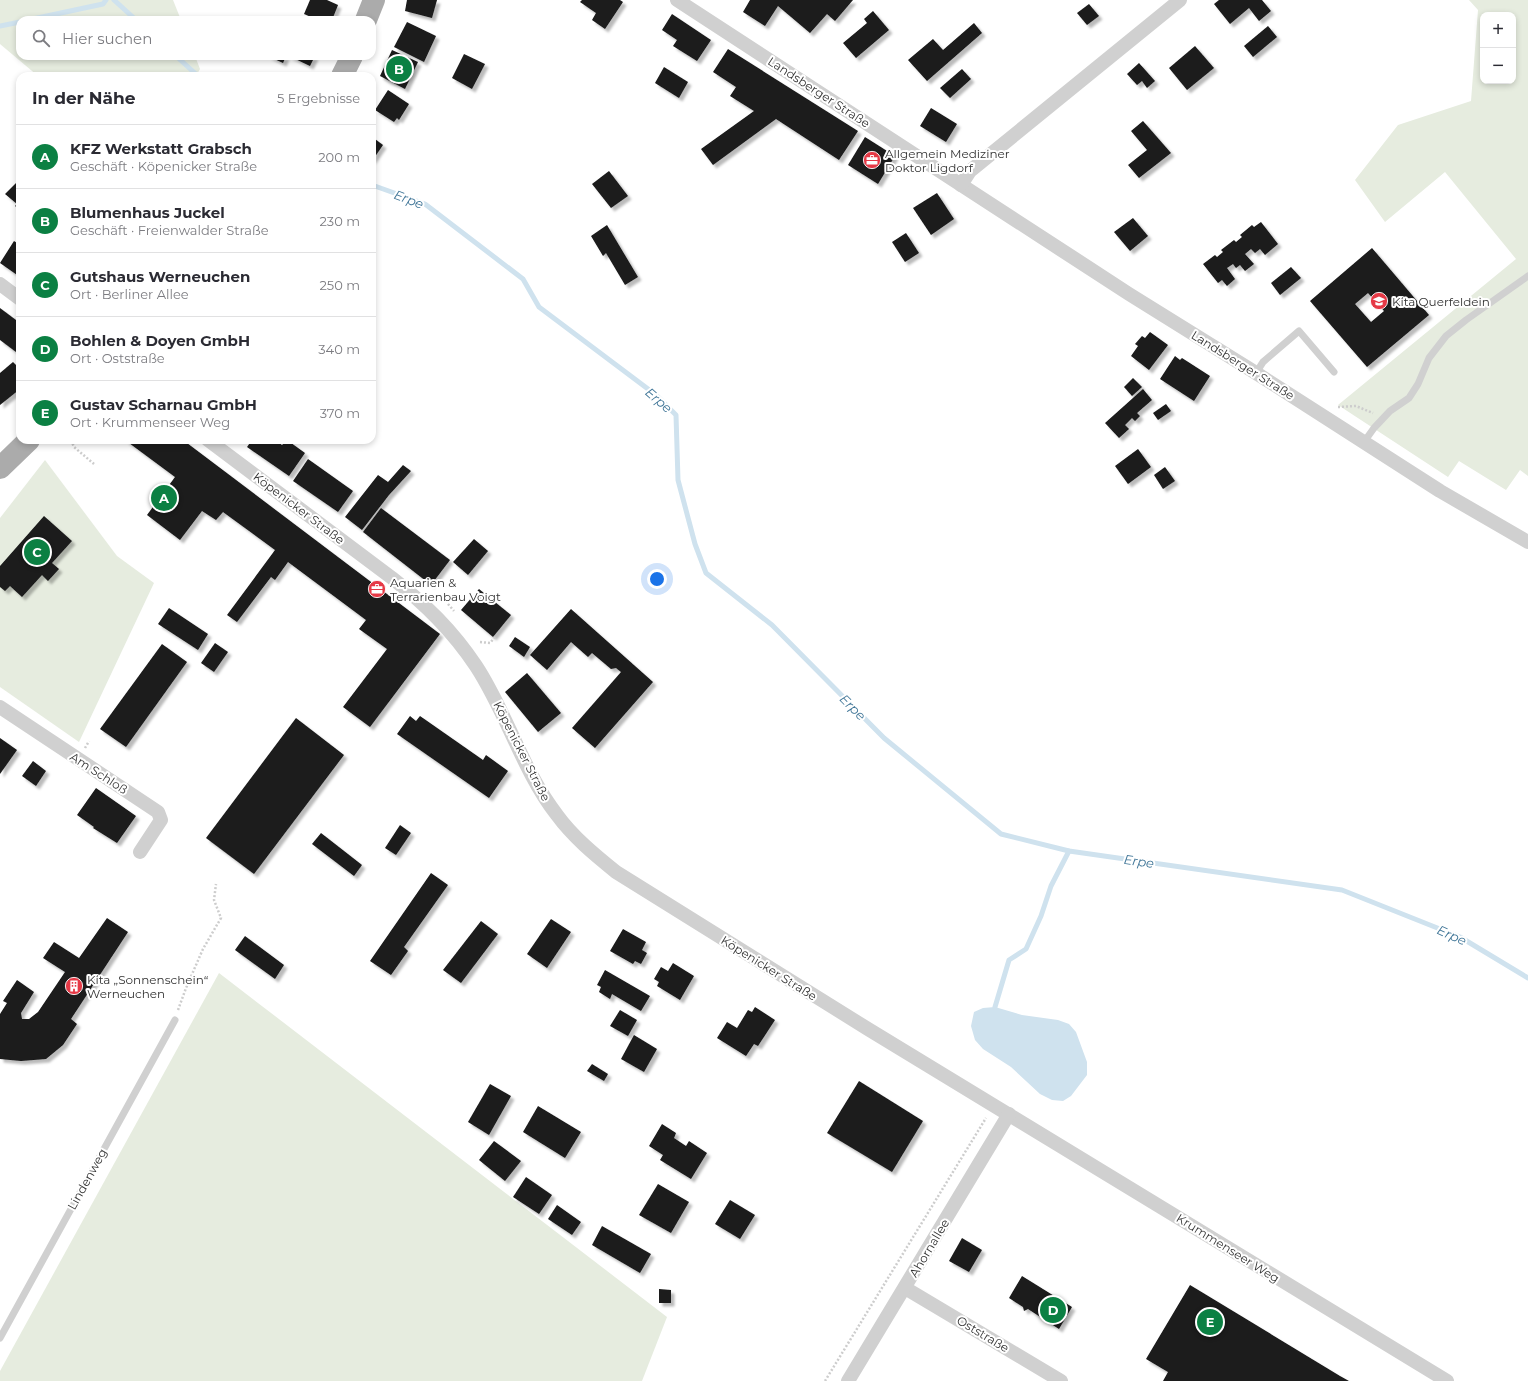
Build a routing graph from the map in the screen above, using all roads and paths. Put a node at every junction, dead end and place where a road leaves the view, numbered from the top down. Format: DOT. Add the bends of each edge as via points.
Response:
graph roads {
  1 [pos="374,0"];
  2 [pos="677,0"];
  3 [pos="1180,0"];
  4 [pos="368,16"];
  5 [pos="350,60"];
  6 [pos="344,72"];
  7 [pos="961,185"];
  8 [pos="1528,276"];
  9 [pos="0,284"];
  10 [pos="16,296"];
  11 [pos="1334,372"];
  12 [pos="1256,373"];
  13 [pos="1322,415"];
  14 [pos="1382,419"];
  15 [pos="1364,442"];
  16 [pos="25,444"];
  17 [pos="73,444"];
  18 [pos="213,444"];
  19 [pos="94,464"];
  20 [pos="0,468"];
  21 [pos="1528,542"];
  22 [pos="495,637"];
  23 [pos="480,642"];
  24 [pos="0,707"];
  25 [pos="140,852"];
  26 [pos="216,884"];
  27 [pos="175,1020"];
  28 [pos="994,1105"];
  29 [pos="1009,1114"];
  30 [pos="905,1288"];
  31 [pos="0,1338"];
  32 [pos="825,1381"];
  33 [pos="848,1381"];
  34 [pos="1061,1381"];
  35 [pos="1447,1381"];
  1 -- 4 [label="main road"];
  2 -- 7 [label="street, Landsberger Straße"];
  3 -- 7 [label="street" via="970,171"];
  5 -- 6 [label="main road"];
  7 -- 12 [label="street, Landsberger Straße"];
  8 -- 14 [label="lane" via="1446,336 1429,358 1409,398 1390,410"];
  9 -- 10 [label="street"];
  11 -- 12 [label="lane" via="1299,331 1262,362"];
  12 -- 13 [label="street, Landsberger Straße"];
  13 -- 14 [label="path" via="1334,407 1356,406"];
  13 -- 15 [label="street, Landsberger Straße"];
  14 -- 15 [label="lane"];
  15 -- 21 [label="street, Landsberger Straße" via="1440,491"];
  16 -- 20 [label="main road"];
  17 -- 19 [label="path"];
  18 -- 28 [label="street, Köpenicker Straße" via="392,578 446,626 488,685 548,803 572,833 596,856 631,882"];
  22 -- 23 [label="path" via="490,643"];
  24 -- 25 [label="street, Am Schloß" via="158,812 161,820"];
  26 -- 27 [label="path" via="214,900 221,918 203,949"];
  27 -- 31 [label="lane, Lindenweg"];
  28 -- 29 [label="street, Köpenicker Straße"];
  28 -- 32 [label="path"];
  29 -- 30 [label="street, Ahornallee"];
  29 -- 35 [label="street, Krummenseer Weg"];
  30 -- 33 [label="street, Ahornallee"];
  30 -- 34 [label="street, Oststraße"];
}
